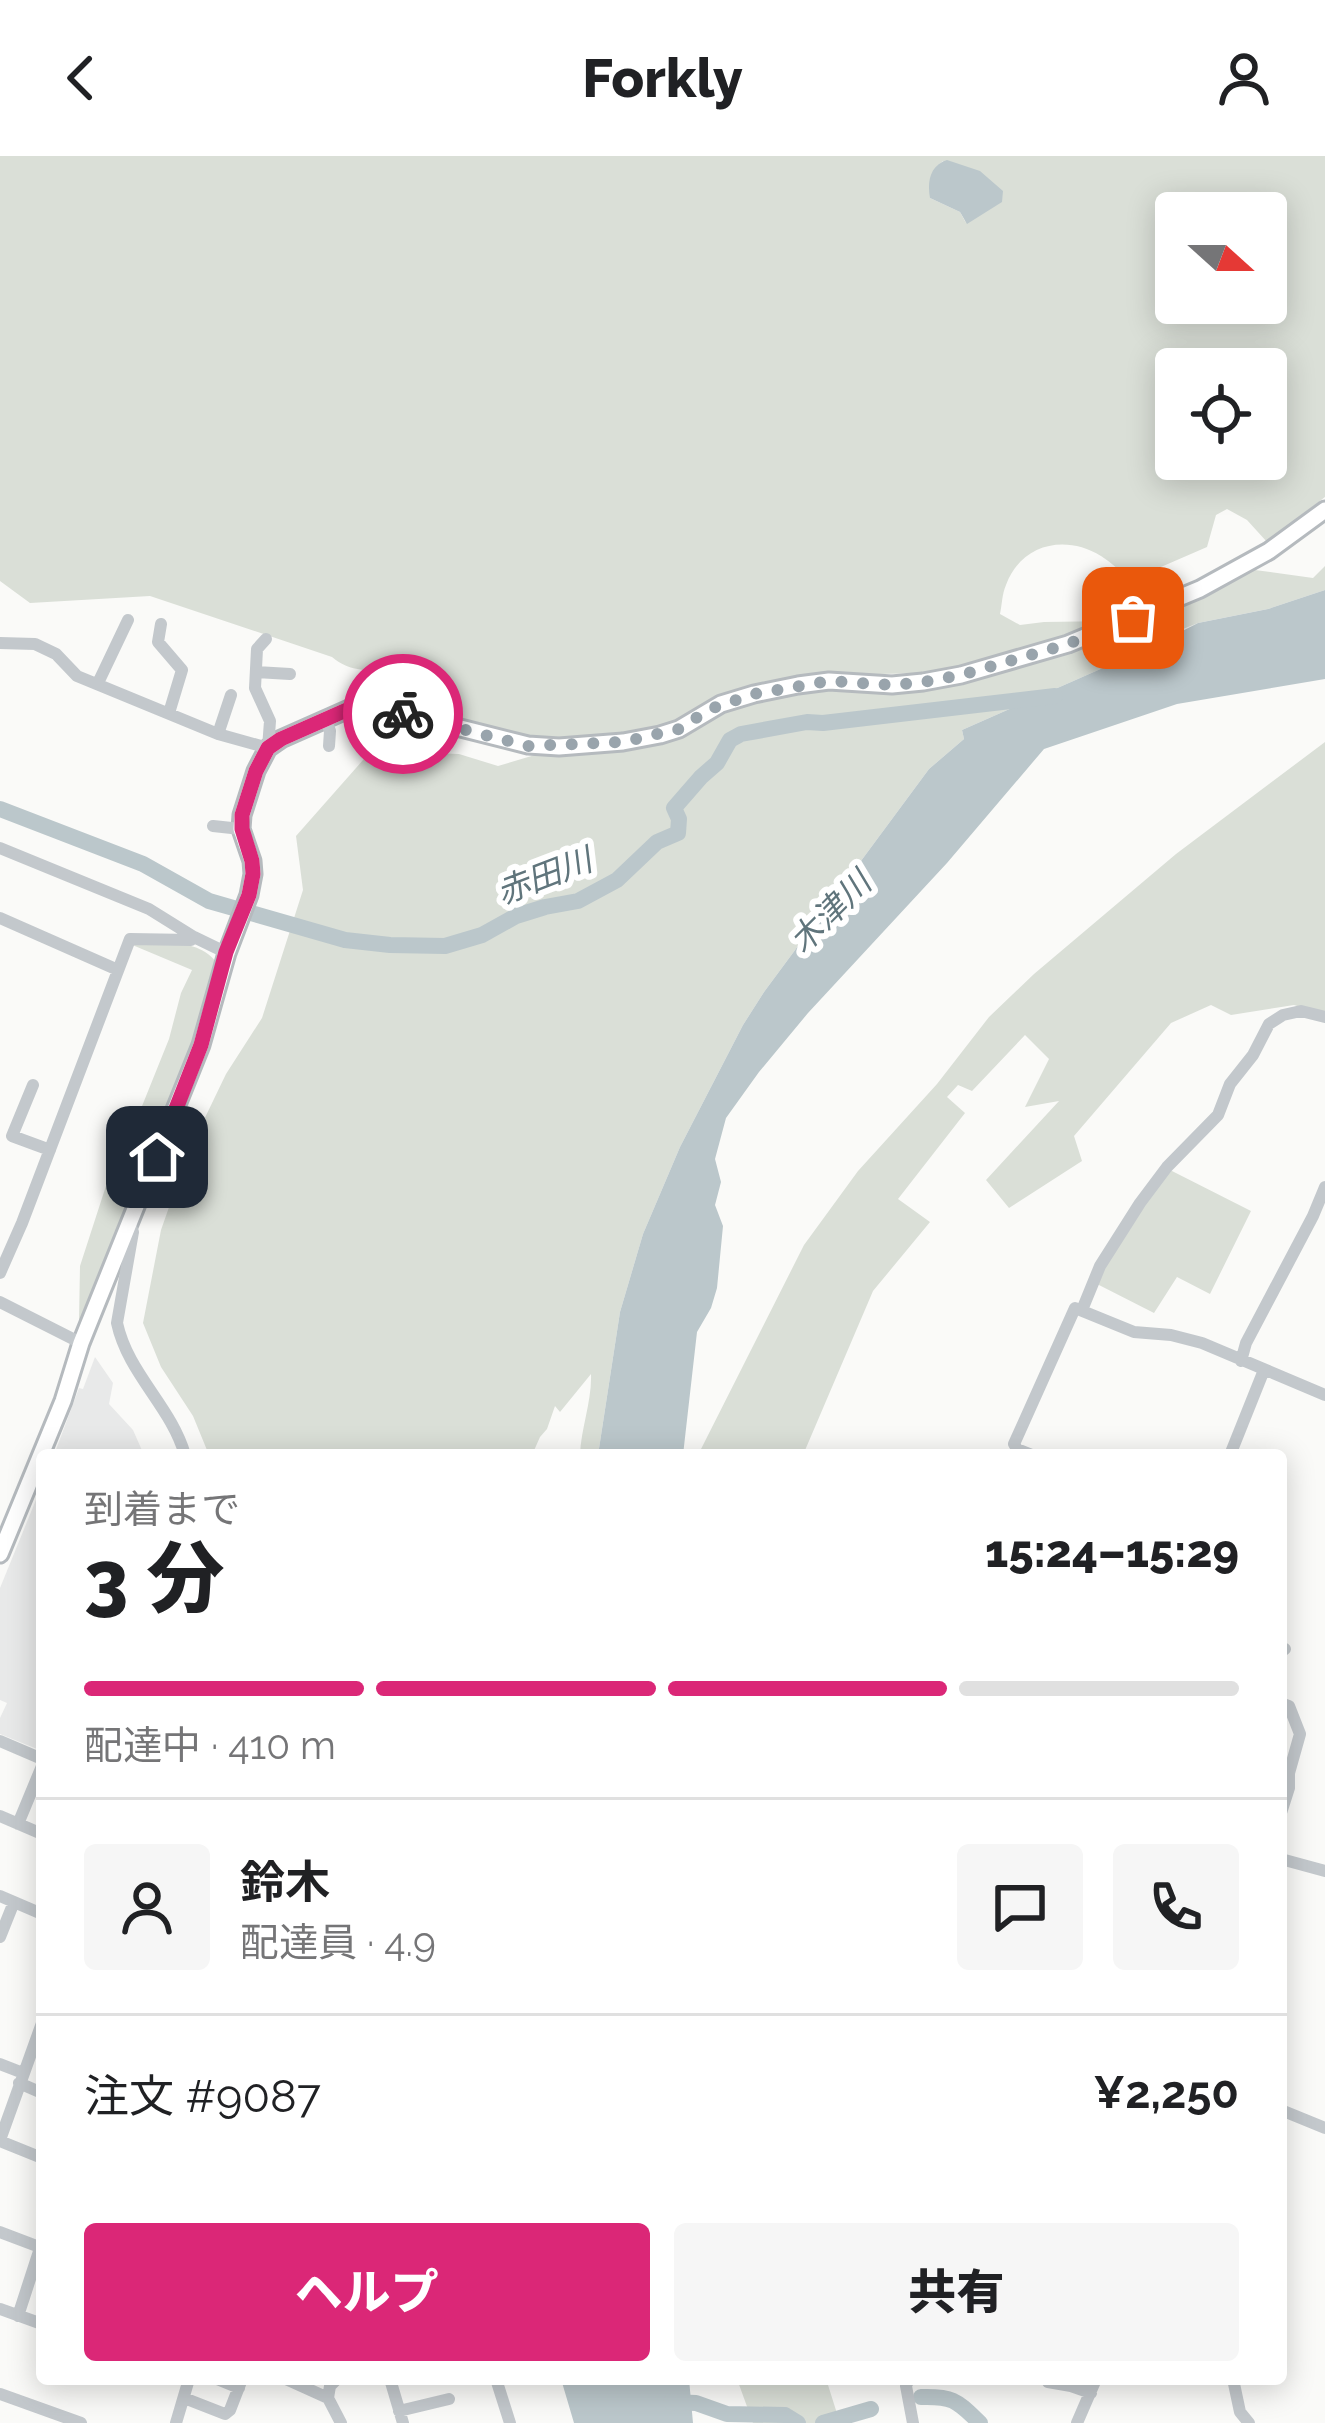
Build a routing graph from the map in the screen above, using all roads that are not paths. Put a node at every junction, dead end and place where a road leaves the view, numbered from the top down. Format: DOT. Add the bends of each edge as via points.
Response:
graph roads {
  1 [pos="1325,510"];
  2 [pos="128,620"];
  3 [pos="161,624"];
  4 [pos="266,640"];
  5 [pos="0,643"];
  6 [pos="256,672"];
  7 [pos="290,674"];
  8 [pos="98,683"];
  9 [pos="231,695"];
  10 [pos="170,713"];
  11 [pos="325,718"];
  12 [pos="218,734"];
  13 [pos="329,746"];
  14 [pos="268,748"];
  15 [pos="213,826"];
  16 [pos="242,829"];
  17 [pos="0,848"];
  18 [pos="0,918"];
  19 [pos="194,938"];
  20 [pos="226,952"];
  21 [pos="118,970"];
  22 [pos="1325,1017"];
  23 [pos="33,1084"];
  24 [pos="50,1150"];
  25 [pos="1325,1187"];
  26 [pos="130,1224"];
  27 [pos="6,1244"];
  28 [pos="0,1273"];
  29 [pos="0,1302"];
  30 [pos="1082,1310"];
  31 [pos="81,1343"];
  32 [pos="1241,1361"];
  33 [pos="1264,1370"];
  34 [pos="1325,1395"];
  35 [pos="44,1449"];
  36 [pos="183,1449"];
  37 [pos="1017,1449"];
  38 [pos="1232,1449"];
  39 [pos="36,1467"];
  40 [pos="0,1554"];
  41 [pos="1287,1705"];
  42 [pos="0,1741"];
  43 [pos="36,1759"];
  44 [pos="36,1778"];
  45 [pos="1287,1794"];
  46 [pos="0,1816"];
  47 [pos="18,1824"];
  48 [pos="36,1832"];
  49 [pos="1287,1860"];
  50 [pos="1325,1870"];
  51 [pos="0,1896"];
  52 [pos="14,1902"];
  53 [pos="36,1911"];
  54 [pos="0,1936"];
  55 [pos="36,2039"];
  56 [pos="0,2064"];
  57 [pos="21,2078"];
  58 [pos="36,2089"];
  59 [pos="1287,2114"];
  60 [pos="1325,2128"];
  61 [pos="0,2140"];
  62 [pos="36,2155"];
  63 [pos="0,2232"];
  64 [pos="36,2244"];
  65 [pos="36,2261"];
  66 [pos="0,2309"];
  67 [pos="18,2315"];
  68 [pos="36,2322"];
  69 [pos="187,2385"];
  70 [pos="241,2385"];
  71 [pos="299,2385"];
  72 [pos="331,2385"];
  73 [pos="392,2385"];
  74 [pos="498,2385"];
  75 [pos="906,2385"];
  76 [pos="1234,2385"];
  77 [pos="1094,2386"];
  78 [pos="0,2394"];
  79 [pos="184,2398"];
  80 [pos="328,2398"];
  81 [pos="449,2398"];
  82 [pos="401,2417"];
  83 [pos="59,2419"];
  84 [pos="81,2423"];
  85 [pos="176,2423"];
  86 [pos="340,2423"];
  87 [pos="510,2423"];
  88 [pos="913,2423"];
  89 [pos="1077,2423"];
  90 [pos="1249,2423"];
  1 -- 11 [label="main road" via="1200,589 1108,629 923,682 798,685 721,704 660,735 559,746 528,746 393,711 351,708"];
  2 -- 8 [label="street"];
  3 -- 10 [label="street" via="158,642 182,670"];
  4 -- 6 [label="street" via="256,649"];
  5 -- 8 [label="street" via="35,644"];
  6 -- 7 [label="street"];
  6 -- 14 [label="street" via="271,721"];
  8 -- 10 [label="street"];
  9 -- 12 [label="street"];
  10 -- 12 [label="street"];
  11 -- 13 [label="street"];
  11 -- 14 [label="main road"];
  12 -- 14 [label="street"];
  14 -- 16 [label="main road"];
  15 -- 16 [label="street"];
  16 -- 20 [label="main road" via="253,874"];
  17 -- 19 [label="street" via="149,909"];
  18 -- 21 [label="street"];
  19 -- 20 [label="street"];
  19 -- 21 [label="street" via="130,939"];
  20 -- 26 [label="main road" via="201,1045"];
  21 -- 24 [label="street"];
  22 -- 30 [label="street" via="1301,1011 1269,1024 1218,1114 1140,1203"];
  23 -- 24 [label="street" via="12,1136"];
  24 -- 27 [label="street"];
  25 -- 32 [label="street"];
  26 -- 31 [label="main road"];
  26 -- 36 [label="street" via="119,1336"];
  27 -- 28 [label="street"];
  29 -- 31 [label="street"];
  30 -- 32 [label="street"];
  30 -- 37 [label="street" via="1075,1308"];
  31 -- 35 [label="main road"];
  32 -- 33 [label="street"];
  33 -- 34 [label="street"];
  33 -- 38 [label="street"];
  39 -- 40 [label="main road"];
  41 -- 45 [label="street" via="1300,1734"];
  42 -- 43 [label="street"];
  44 -- 47 [label="street"];
  46 -- 47 [label="street"];
  47 -- 48 [label="street"];
  49 -- 50 [label="street"];
  51 -- 52 [label="street"];
  52 -- 53 [label="street"];
  52 -- 54 [label="street"];
  55 -- 57 [label="street"];
  56 -- 57 [label="street"];
  57 -- 58 [label="street"];
  57 -- 61 [label="street"];
  59 -- 60 [label="street"];
  61 -- 62 [label="street"];
  63 -- 64 [label="street"];
  65 -- 67 [label="street"];
  66 -- 67 [label="street"];
  67 -- 68 [label="street"];
  69 -- 79 [label="street"];
  70 -- 79 [label="street" via="225,2414"];
  71 -- 80 [label="street"];
  72 -- 80 [label="street"];
  73 -- 82 [label="street"];
  74 -- 87 [label="street"];
  75 -- 88 [label="street"];
  76 -- 90 [label="street"];
  77 -- 89 [label="street"];
  78 -- 83 [label="street"];
  79 -- 85 [label="street"];
  80 -- 86 [label="street"];
  81 -- 82 [label="street"];
  83 -- 84 [label="street"];
}
